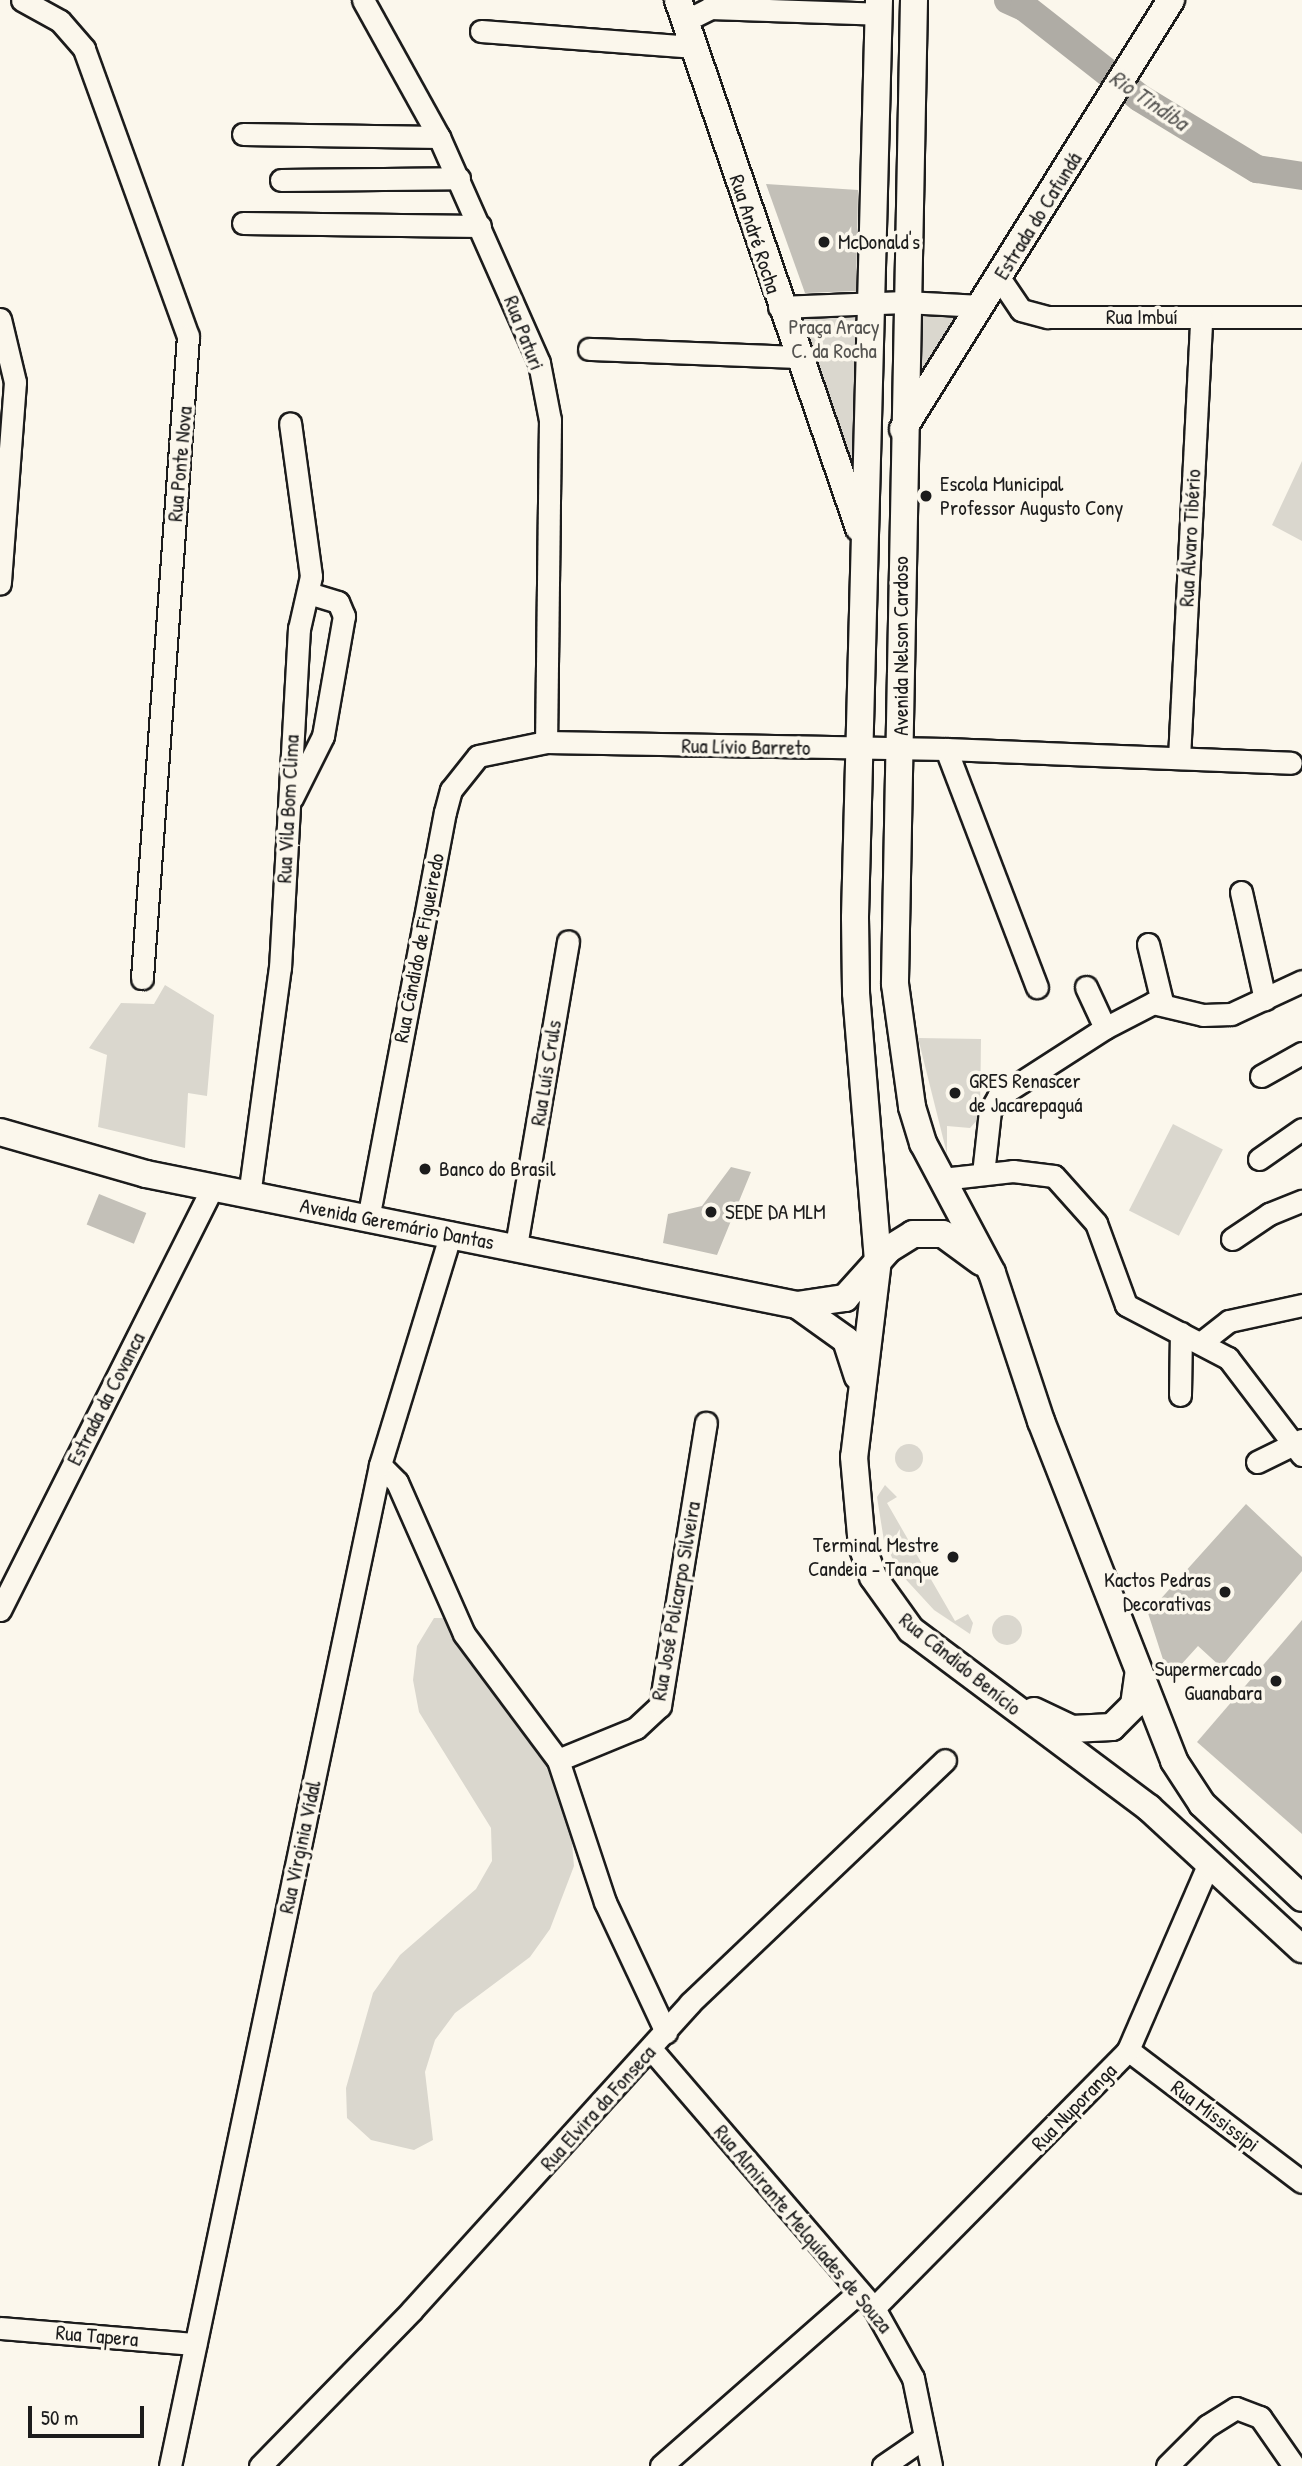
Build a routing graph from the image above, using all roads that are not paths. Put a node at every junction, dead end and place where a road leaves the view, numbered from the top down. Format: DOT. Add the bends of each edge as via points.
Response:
graph roads {
  1 [pos="22,0"];
  2 [pos="363,0"];
  3 [pos="914,0"];
  4 [pos="1171,0"];
  5 [pos="878,7"];
  6 [pos="682,10"];
  7 [pos="481,31"];
  8 [pos="695,47"];
  9 [pos="243,134"];
  10 [pos="439,137"];
  11 [pos="459,178"];
  12 [pos="281,180"];
  13 [pos="243,223"];
  14 [pos="480,226"];
  15 [pos="1000,279"];
  16 [pos="905,302"];
  17 [pos="871,303"];
  18 [pos="981,306"];
  19 [pos="779,307"];
  20 [pos="1302,317"];
  21 [pos="1200,318"];
  22 [pos="0,319"];
  23 [pos="589,349"];
  24 [pos="800,357"];
  25 [pos="290,423"];
  26 [pos="902,431"];
  27 [pos="865,545"];
  28 [pos="0,583"];
  29 [pos="308,593"];
  30 [pos="546,743"];
  31 [pos="901,749"];
  32 [pos="946,749"];
  33 [pos="861,750"];
  34 [pos="1179,758"];
  35 [pos="1292,763"];
  36 [pos="289,804"];
  37 [pos="1241,892"];
  38 [pos="568,941"];
  39 [pos="1148,944"];
  40 [pos="142,978"];
  41 [pos="1302,981"];
  42 [pos="1037,987"];
  43 [pos="1086,987"];
  44 [pos="1265,999"];
  45 [pos="1162,1002"];
  46 [pos="1105,1028"];
  47 [pos="1302,1053"];
  48 [pos="1261,1076"];
  49 [pos="1302,1129"];
  50 [pos="0,1132"];
  51 [pos="1259,1159"];
  52 [pos="983,1174"];
  53 [pos="942,1179"];
  54 [pos="212,1188"];
  55 [pos="249,1196"];
  56 [pos="1302,1201"];
  57 [pos="368,1219"];
  58 [pos="451,1233"];
  59 [pos="1232,1239"];
  60 [pos="516,1246"];
  61 [pos="878,1260"];
  62 [pos="992,1273"];
  63 [pos="797,1304"];
  64 [pos="1302,1305"];
  65 [pos="1181,1333"];
  66 [pos="1202,1342"];
  67 [pos="860,1395"];
  68 [pos="1180,1395"];
  69 [pos="705,1423"];
  70 [pos="1299,1446"];
  71 [pos="1257,1462"];
  72 [pos="380,1465"];
  73 [pos="0,1610"];
  74 [pos="1138,1675"];
  75 [pos="982,1685"];
  76 [pos="558,1760"];
  77 [pos="945,1760"];
  78 [pos="1209,1863"];
  79 [pos="1302,1898"];
  80 [pos="1302,1949"];
  81 [pos="666,2032"];
  82 [pos="652,2050"];
  83 [pos="1128,2050"];
  84 [pos="1302,2182"];
  85 [pos="867,2300"];
  86 [pos="0,2328"];
  87 [pos="195,2344"];
  88 [pos="925,2437"];
  89 [pos="170,2466"];
  90 [pos="260,2466"];
  91 [pos="661,2466"];
  92 [pos="883,2466"];
  93 [pos="930,2466"];
  94 [pos="1167,2466"];
  95 [pos="1294,2466"];
  1 -- 40 [label="street, Rua Ponte Nova" via="60,21 84,49 188,336"];
  2 -- 10 [label="street, Rua Paturi"];
  3 -- 16 [label="main road, Avenida Nelson Cardoso"];
  4 -- 15 [label="main road, Estrada do Cafundá"];
  5 -- 6 [label="street"];
  5 -- 17 [label="main road, Avenida Nelson Cardoso"];
  6 -- 8 [label="main road, Rua André Rocha"];
  7 -- 8 [label="street"];
  8 -- 19 [label="main road, Rua André Rocha"];
  9 -- 10 [label="street"];
  10 -- 11 [label="street, Rua Paturi"];
  11 -- 12 [label="street"];
  11 -- 14 [label="street, Rua Paturi"];
  13 -- 14 [label="street"];
  14 -- 30 [label="street, Rua Paturi" via="539,363 550,420"];
  15 -- 18 [label="main road, Estrada do Cafundá"];
  15 -- 21 [label="street, Rua Imbuí" via="1012,302 1032,314"];
  16 -- 17 [label="street"];
  16 -- 18 [label="street"];
  16 -- 26 [label="main road, Avenida Nelson Cardoso"];
  17 -- 19 [label="street"];
  17 -- 27 [label="main road, Avenida Nelson Cardoso"];
  18 -- 26 [label="main road, Estrada do Cafundá"];
  19 -- 24 [label="main road, Rua André Rocha"];
  20 -- 21 [label="street, Rua Imbuí"];
  21 -- 34 [label="street, Rua Álvaro Tibério"];
  22 -- 28 [label="street" via="15,382"];
  23 -- 24 [label="street"];
  24 -- 27 [label="main road, Rua André Rocha"];
  25 -- 29 [label="street, Rua Vila Bom Clima" via="311,561"];
  26 -- 31 [label="main road, Avenida Nelson Cardoso"];
  27 -- 33 [label="main road, Avenida Nelson Cardoso"];
  29 -- 36 [label="street, Rua Vila Bom Clima" via="299,629"];
  29 -- 36 [label="street" via="338,602 344,616 323,736"];
  30 -- 33 [label="street, Rua Lívio Barreto"];
  30 -- 57 [label="street, Rua Cândido de Figueiredo" via="478,756 451,790"];
  31 -- 32 [label="street, Rua Lívio Barreto"];
  31 -- 33 [label="street, Rua Lívio Barreto"];
  31 -- 53 [label="main road, Avenida Nelson Cardoso" via="895,984 899,1033 912,1107"];
  32 -- 34 [label="street, Rua Lívio Barreto"];
  32 -- 42 [label="street"];
  33 -- 61 [label="main road, Avenida Nelson Cardoso" via="856,993"];
  34 -- 35 [label="street, Rua Lívio Barreto"];
  36 -- 55 [label="street, Rua Vila Bom Clima" via="281,958"];
  37 -- 44 [label="street"];
  38 -- 60 [label="street, Rua Luís Cruls"];
  39 -- 45 [label="street"];
  41 -- 44 [label="street"];
  43 -- 46 [label="street"];
  44 -- 45 [label="street" via="1217,1016"];
  45 -- 46 [label="street" via="1143,1005"];
  46 -- 52 [label="street" via="998,1097 990,1111"];
  47 -- 48 [label="street"];
  49 -- 51 [label="street"];
  50 -- 54 [label="main road, Avenida Geremário Dantas"];
  52 -- 53 [label="street"];
  52 -- 65 [label="street" via="1040,1171 1068,1187 1096,1223 1126,1305"];
  53 -- 62 [label="main road, Avenida Nelson Cardoso"];
  54 -- 55 [label="main road, Avenida Geremário Dantas"];
  54 -- 73 [label="street, Estrada da Covanca"];
  55 -- 57 [label="main road, Avenida Geremário Dantas"];
  56 -- 59 [label="street" via="1269,1214"];
  57 -- 58 [label="main road, Avenida Geremário Dantas"];
  58 -- 60 [label="main road, Avenida Geremário Dantas"];
  58 -- 72 [label="street, Rua Virginia Vidal"];
  60 -- 63 [label="main road, Avenida Geremário Dantas"];
  61 -- 62 [label="main road, Avenida Geremário Dantas" via="909,1236 930,1232 958,1241"];
  61 -- 63 [label="main road, Avenida Geremário Dantas" via="845,1298"];
  61 -- 67 [label="main road, Rua Cândido Benício"];
  62 -- 74 [label="main road" via="1041,1421"];
  63 -- 67 [label="main road, Avenida Geremário Dantas" via="846,1340"];
  64 -- 66 [label="street" via="1229,1321"];
  65 -- 66 [label="street"];
  65 -- 68 [label="street"];
  66 -- 70 [label="street" via="1228,1358"];
  67 -- 75 [label="main road, Rua Cândido Benício" via="856,1514 873,1577 911,1630"];
  69 -- 76 [label="street, Rua José Policarpo Silveira" via="660,1706 636,1728"];
  70 -- 71 [label="street"];
  72 -- 76 [label="street" via="397,1482 464,1633"];
  72 -- 87 [label="street, Rua Virginia Vidal"];
  74 -- 75 [label="main road" via="1138,1692 1128,1712 1112,1727 1088,1731 1072,1729"];
  74 -- 79 [label="main road" via="1174,1761 1202,1804"];
  75 -- 78 [label="main road, Rua Cândido Benício" via="1149,1808"];
  76 -- 81 [label="street" via="605,1902"];
  77 -- 81 [label="street, Rua Elvira da Fonseca" via="722,1971"];
  78 -- 80 [label="main road, Rua Cândido Benício"];
  78 -- 83 [label="street, Rua Nuporanga"];
  81 -- 82 [label="street, Rua Elvira da Fonseca"];
  82 -- 85 [label="street, Rua Almirante Melquíades de Souza"];
  82 -- 90 [label="street, Rua Elvira da Fonseca"];
  83 -- 84 [label="street, Rua Mississipi"];
  83 -- 85 [label="street, Rua Nuporanga"];
  85 -- 88 [label="street, Rua Almirante Melquíades de Souza" via="913,2378"];
  85 -- 91 [label="street, Rua Nuporanga"];
  86 -- 87 [label="street, Rua Tapera"];
  87 -- 89 [label="street, Rua Virginia Vidal"];
  88 -- 92 [label="street"];
  88 -- 93 [label="street, Rua Almirante Melquíades de Souza"];
  94 -- 95 [label="street" via="1207,2426 1236,2408 1260,2417"];
}
